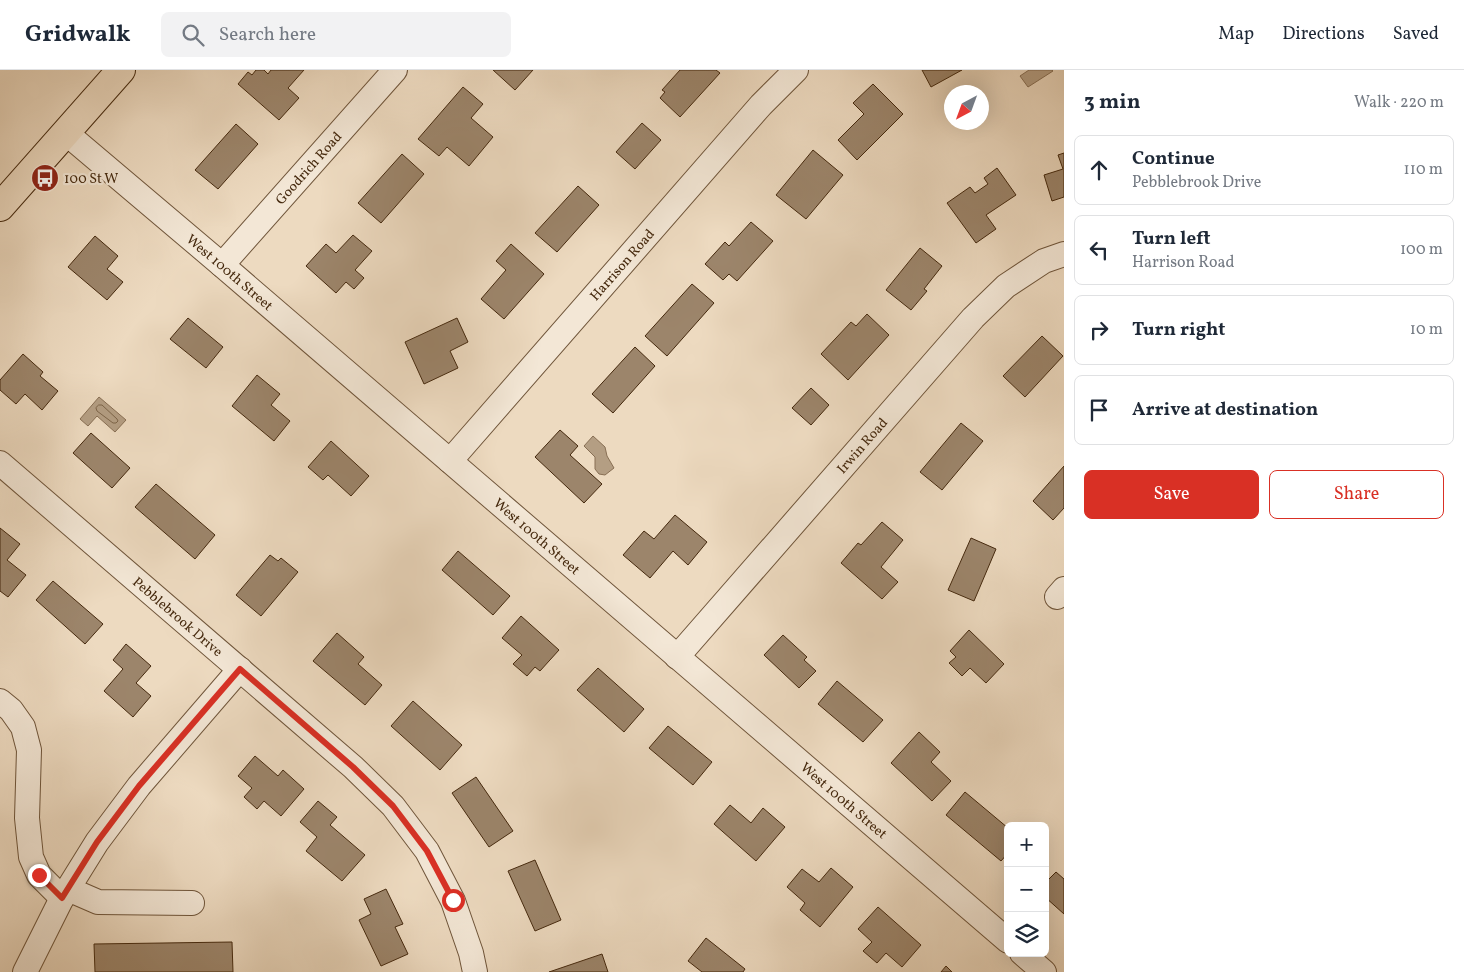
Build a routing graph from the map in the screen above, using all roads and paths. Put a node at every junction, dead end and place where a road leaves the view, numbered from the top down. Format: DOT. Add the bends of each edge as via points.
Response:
graph roads {
  1 [pos="121,70"];
  2 [pos="395,70"];
  3 [pos="796,70"];
  4 [pos="66,133"];
  5 [pos="0,207"];
  6 [pos="1064,254"];
  7 [pos="222,265"];
  8 [pos="450,461"];
  9 [pos="0,463"];
  10 [pos="677,657"];
  11 [pos="240,669"];
  12 [pos="0,701"];
  13 [pos="65,894"];
  14 [pos="192,903"];
  15 [pos="1004,938"];
  16 [pos="1027,957"];
  17 [pos="25,972"];
  18 [pos="474,972"];
  19 [pos="1044,972"];
  1 -- 4 [label="main road"];
  2 -- 7 [label="street, Goodrich Road"];
  3 -- 8 [label="street, Harrison Road" via="761,105"];
  4 -- 5 [label="main road"];
  4 -- 7 [label="street, West 100th Street"];
  6 -- 10 [label="street, Irwin Road" via="1044,261 1006,286 973,318"];
  7 -- 8 [label="street, West 100th Street"];
  8 -- 10 [label="street, West 100th Street"];
  9 -- 11 [label="street, Pebblebrook Drive"];
  10 -- 15 [label="street, West 100th Street"];
  11 -- 13 [label="street" via="139,786 97,842"];
  11 -- 18 [label="street, Pebblebrook Drive" via="393,806 427,851 453,900"];
  12 -- 13 [label="street" via="24,726 29,750 27,818 31,857 39,875"];
  13 -- 14 [label="street" via="98,902"];
  13 -- 17 [label="street"];
  16 -- 19 [label="street"];
}
